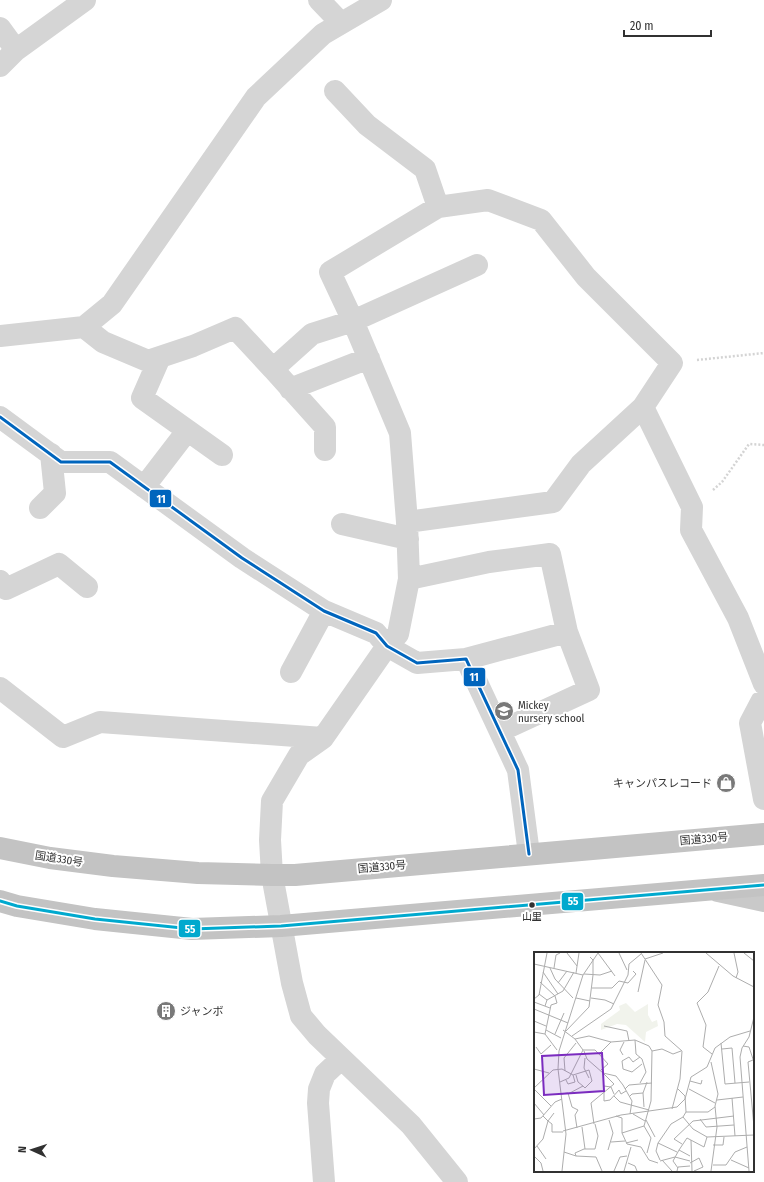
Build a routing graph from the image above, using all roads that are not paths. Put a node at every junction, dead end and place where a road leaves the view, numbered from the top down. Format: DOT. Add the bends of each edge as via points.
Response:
graph roads {
  1 [pos="84,0"];
  2 [pos="319,0"];
  3 [pos="381,0"];
  4 [pos="341,24"];
  5 [pos="0,28"];
  6 [pos="16,50"];
  7 [pos="0,66"];
  8 [pos="335,91"];
  9 [pos="438,207"];
  10 [pos="477,265"];
  11 [pos="353,321"];
  12 [pos="84,327"];
  13 [pos="0,336"];
  14 [pos="160,357"];
  15 [pos="369,358"];
  16 [pos="273,369"];
  17 [pos="290,389"];
  18 [pos="643,407"];
  19 [pos="0,417"];
  20 [pos="187,430"];
  21 [pos="325,450"];
  22 [pos="51,454"];
  23 [pos="222,455"];
  24 [pos="144,487"];
  25 [pos="40,508"];
  26 [pos="342,524"];
  27 [pos="408,531"];
  28 [pos="409,579"];
  29 [pos="0,581"];
  30 [pos="87,586"];
  31 [pos="324,611"];
  32 [pos="567,632"];
  33 [pos="387,646"];
  34 [pos="466,659"];
  35 [pos="291,672"];
  36 [pos="764,684"];
  37 [pos="0,688"];
  38 [pos="764,701"];
  39 [pos="500,731"];
  40 [pos="323,738"];
  41 [pos="764,799"];
  42 [pos="764,834"];
  43 [pos="0,848"];
  44 [pos="529,854"];
  45 [pos="272,875"];
  46 [pos="764,885"];
  47 [pos="711,889"];
  48 [pos="0,901"];
  49 [pos="764,901"];
  50 [pos="281,926"];
  51 [pos="341,1059"];
  52 [pos="324,1182"];
  53 [pos="457,1182"];
  1 -- 6 [label="street"];
  2 -- 4 [label="street"];
  3 -- 4 [label="street"];
  4 -- 12 [label="street" via="323,34 256,97 112,304"];
  5 -- 6 [label="street"];
  6 -- 7 [label="street"];
  8 -- 9 [label="street" via="367,125 425,169"];
  9 -- 11 [label="street" via="330,272"];
  9 -- 18 [label="street" via="488,200 541,220 586,277 672,363"];
  10 -- 11 [label="street"];
  11 -- 15 [label="street"];
  11 -- 16 [label="street" via="312,334"];
  12 -- 13 [label="street"];
  12 -- 14 [label="street" via="103,342 148,361"];
  14 -- 16 [label="street" via="235,328"];
  14 -- 20 [label="street" via="142,398"];
  15 -- 17 [label="street"];
  15 -- 27 [label="street" via="400,433"];
  16 -- 17 [label="street"];
  17 -- 21 [label="street" via="325,427"];
  18 -- 27 [label="street" via="581,464 553,502"];
  18 -- 36 [label="street" via="692,507 691,530 738,618"];
  19 -- 22 [label="street"];
  20 -- 23 [label="street"];
  20 -- 24 [label="street"];
  22 -- 24 [label="street" via="61,462 110,462"];
  22 -- 25 [label="street" via="55,493"];
  24 -- 31 [label="street" via="242,558"];
  26 -- 27 [label="street"];
  27 -- 28 [label="street"];
  28 -- 32 [label="street" via="489,562 550,554"];
  28 -- 33 [label="street" via="398,634"];
  29 -- 30 [label="street" via="6,589 59,564"];
  31 -- 33 [label="street" via="376,633"];
  31 -- 35 [label="street"];
  32 -- 34 [label="street"];
  32 -- 39 [label="street" via="589,690"];
  33 -- 34 [label="street" via="417,662"];
  33 -- 40 [label="street"];
  34 -- 39 [label="street"];
  37 -- 40 [label="street" via="63,737 100,722"];
  38 -- 41 [label="street" via="750,723"];
  39 -- 44 [label="street" via="518,770"];
  40 -- 45 [label="street" via="299,755 272,801"];
  42 -- 44 [label="highway, 国道330号"];
  43 -- 45 [label="highway, 国道330号" via="50,858 113,866 198,873"];
  44 -- 45 [label="highway, 国道330号"];
  45 -- 50 [label="street"];
  46 -- 47 [label="highway"];
  47 -- 49 [label="main road"];
  47 -- 50 [label="highway"];
  48 -- 50 [label="highway" via="95,919 192,929"];
  50 -- 51 [label="street" via="301,1016"];
  51 -- 52 [label="street" via="325,1074 319,1088"];
  51 -- 53 [label="street" via="410,1125"];
}
